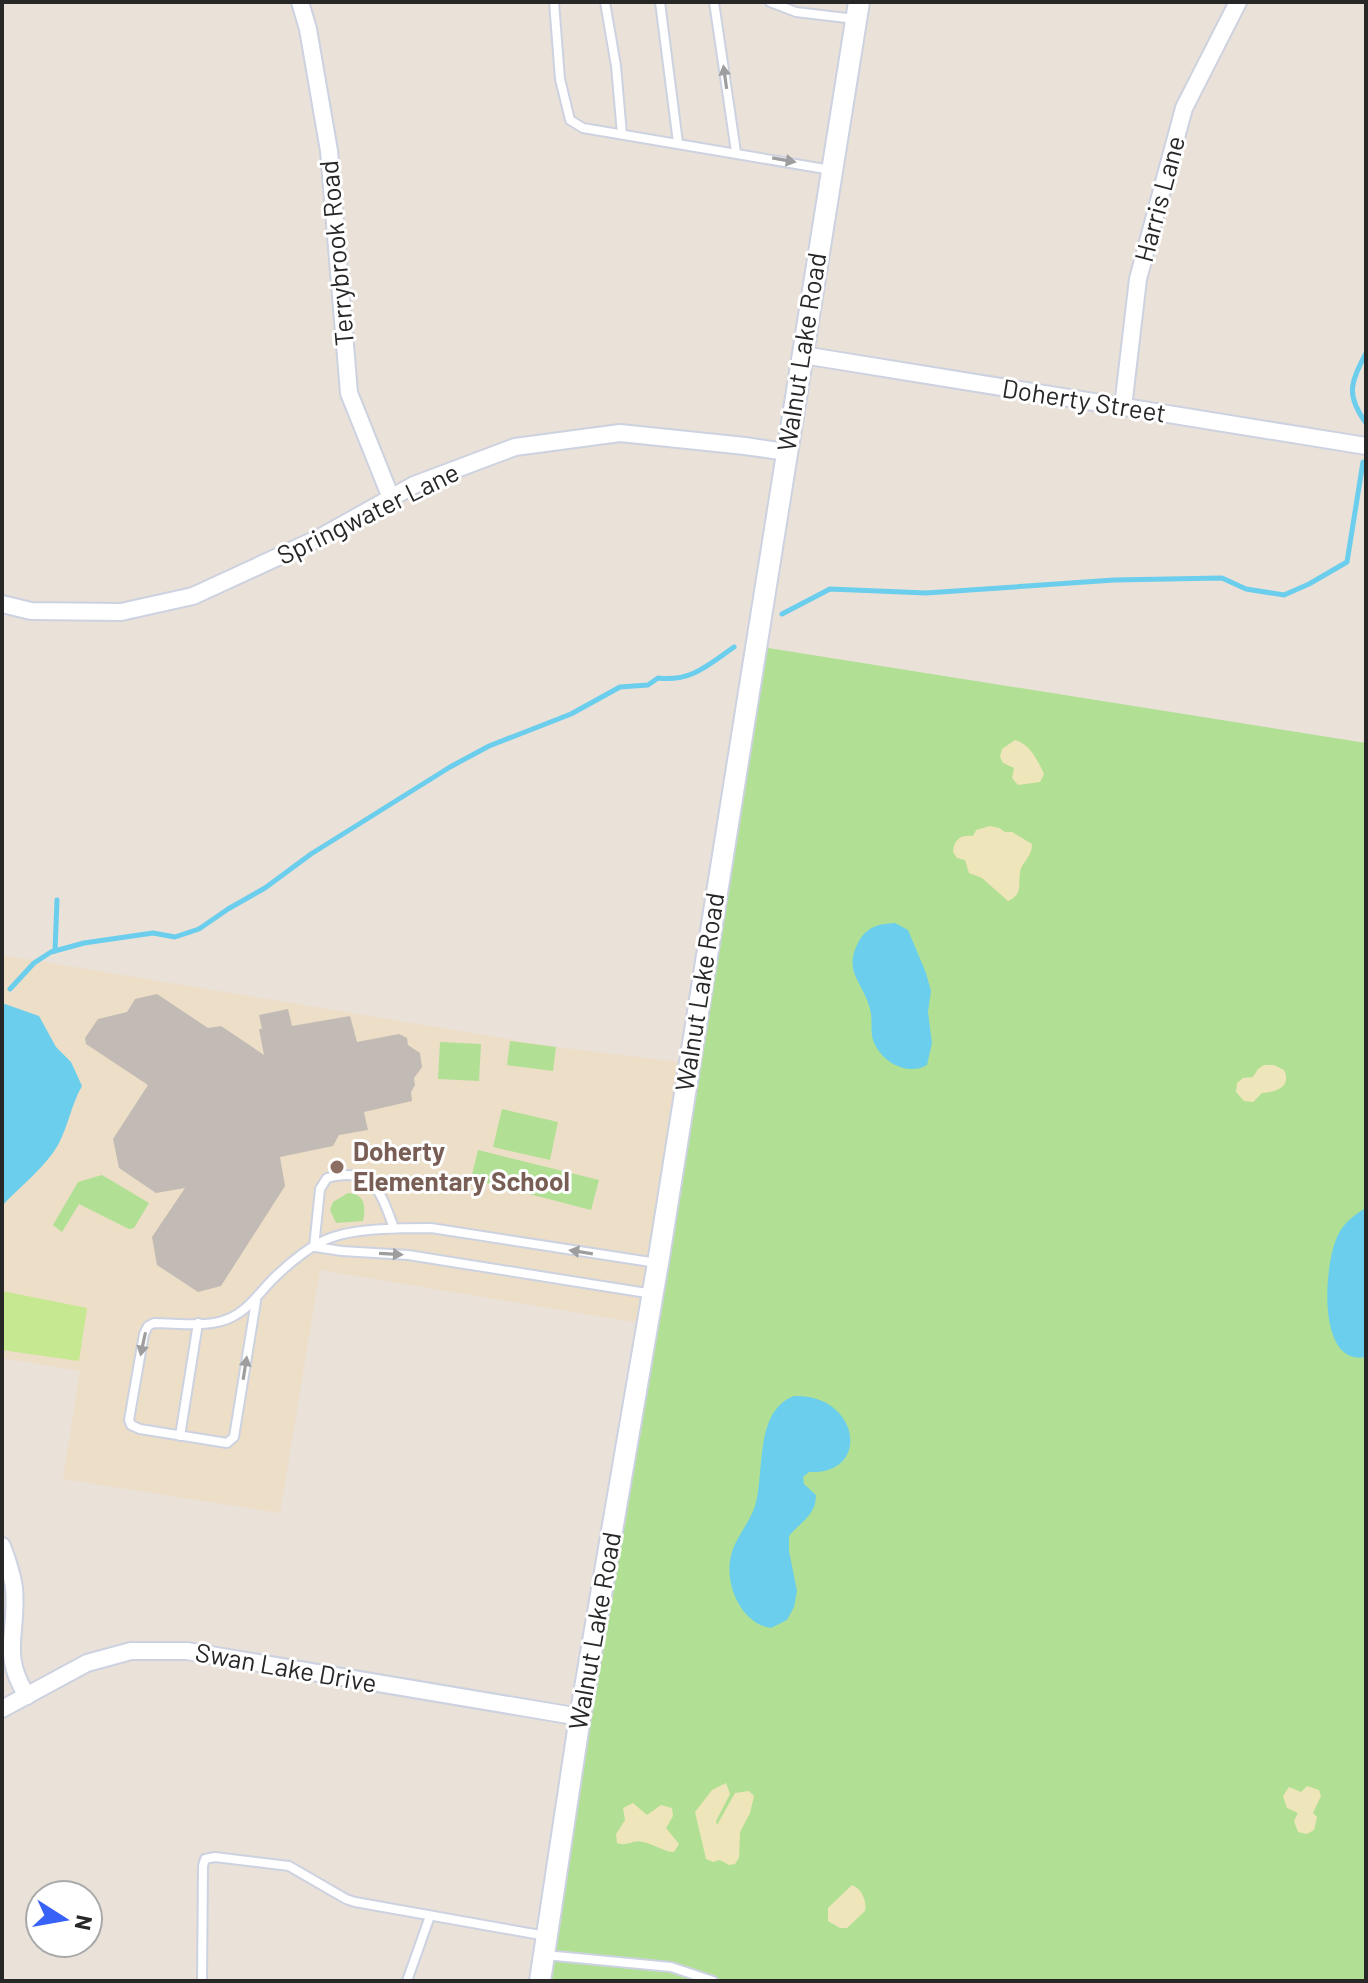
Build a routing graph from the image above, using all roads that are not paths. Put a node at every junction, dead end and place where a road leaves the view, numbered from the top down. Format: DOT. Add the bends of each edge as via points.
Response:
graph roads {
  1 [pos="300,2"];
  2 [pos="554,2"];
  3 [pos="605,2"];
  4 [pos="660,2"];
  5 [pos="714,2"];
  6 [pos="770,2"];
  7 [pos="1238,2"];
  8 [pos="857,11"];
  9 [pos="622,134"];
  10 [pos="678,143"];
  11 [pos="736,152"];
  12 [pos="831,170"];
  13 [pos="803,355"];
  14 [pos="1123,407"];
  15 [pos="1366,446"];
  16 [pos="786,452"];
  17 [pos="391,498"];
  18 [pos="2,604"];
  19 [pos="394,1228"];
  20 [pos="314,1247"];
  21 [pos="658,1263"];
  22 [pos="653,1294"];
  23 [pos="256,1301"];
  24 [pos="198,1323"];
  25 [pos="180,1436"];
  26 [pos="2,1546"];
  27 [pos="27,1696"];
  28 [pos="2,1709"];
  29 [pos="580,1717"];
  30 [pos="430,1916"];
  31 [pos="545,1946"];
  32 [pos="202,1981"];
  33 [pos="407,1981"];
  34 [pos="540,1981"];
  35 [pos="713,1981"];
  1 -- 17 [label="street, Terrybrook Road" via="329,151 349,393"];
  2 -- 9 [label="lane" via="560,79 570,120 583,128"];
  3 -- 9 [label="lane"];
  4 -- 10 [label="lane"];
  11 -- 5 [label="lane, one-way"];
  6 -- 8 [label="lane" via="796,12"];
  7 -- 14 [label="street, Harris Lane" via="1184,108 1138,279"];
  8 -- 12 [label="street, Walnut Lake Road"];
  9 -- 10 [label="lane"];
  10 -- 11 [label="lane"];
  11 -- 12 [label="lane, one-way"];
  12 -- 13 [label="street, Walnut Lake Road"];
  13 -- 14 [label="street, Doherty Street"];
  13 -- 16 [label="street, Walnut Lake Road"];
  14 -- 15 [label="street, Doherty Street"];
  16 -- 17 [label="street, Springwater Lane" via="620,433 515,447"];
  16 -- 21 [label="street, Walnut Lake Road"];
  17 -- 18 [label="street, Springwater Lane" via="193,596 121,612 31,611"];
  19 -- 20 [label="lane" via="333,1236"];
  19 -- 20 [label="lane" via="374,1186 352,1173 327,1178 320,1189"];
  21 -- 19 [label="lane, one-way" via="431,1228"];
  20 -- 22 [label="lane, one-way" via="408,1255"];
  20 -- 23 [label="lane" via="273,1279"];
  21 -- 22 [label="street, Walnut Lake Road"];
  22 -- 29 [label="street, Walnut Lake Road"];
  23 -- 24 [label="lane" via="223,1321"];
  25 -- 23 [label="lane, one-way" via="227,1443 234,1437"];
  24 -- 25 [label="lane"];
  24 -- 25 [label="lane, one-way" via="148,1326 129,1420 140,1429"];
  26 -- 27 [label="street" via="14,1590 9,1662"];
  27 -- 28 [label="street, Swan Lake Drive"];
  27 -- 29 [label="street, Swan Lake Drive" via="87,1663 131,1651 187,1651"];
  29 -- 31 [label="street, Walnut Lake Road"];
  30 -- 31 [label="lane"];
  30 -- 32 [label="lane" via="346,1899 289,1866 205,1859"];
  30 -- 33 [label="lane"];
  31 -- 34 [label="street, Walnut Lake Road"];
  31 -- 35 [label="lane" via="671,1967"];
}
